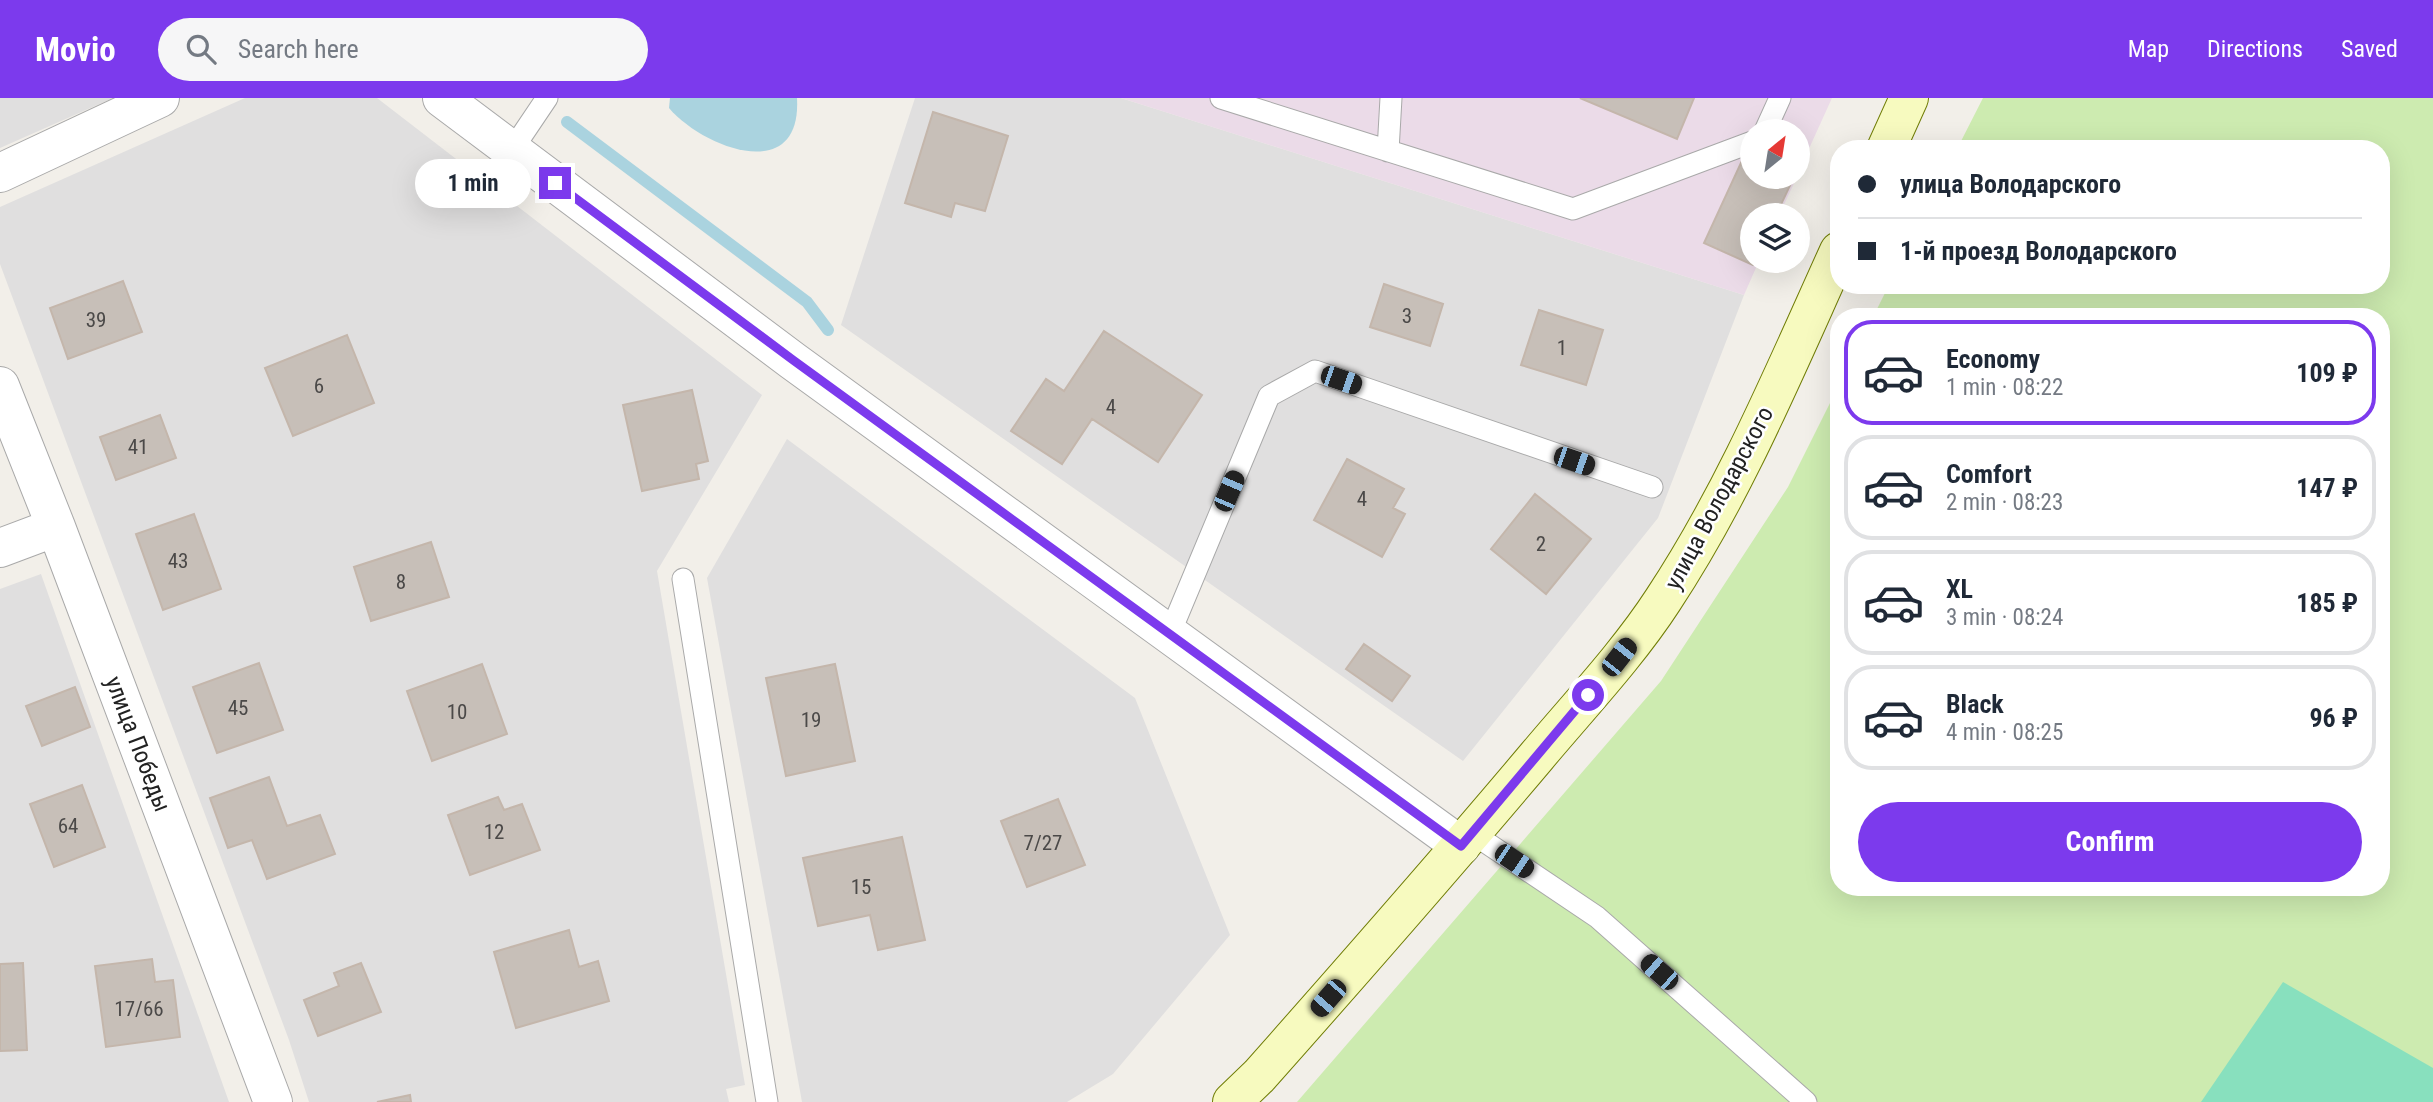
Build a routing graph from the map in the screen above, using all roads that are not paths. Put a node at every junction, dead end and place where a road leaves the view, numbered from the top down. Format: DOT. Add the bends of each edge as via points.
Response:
graph roads {
  1 [pos="160,98"];
  2 [pos="442,98"];
  3 [pos="547,98"];
  4 [pos="1221,98"];
  5 [pos="1391,98"];
  6 [pos="1780,98"];
  7 [pos="1909,98"];
  8 [pos="1770,119"];
  9 [pos="1890,140"];
  10 [pos="1740,146"];
  11 [pos="512,150"];
  12 [pos="1388,151"];
  13 [pos="0,173"];
  14 [pos="1830,271"];
  15 [pos="0,386"];
  16 [pos="1652,487"];
  17 [pos="57,527"];
  18 [pos="0,548"];
  19 [pos="683,579"];
  20 [pos="1170,634"];
  21 [pos="1467,840"];
  22 [pos="273,1102"];
  23 [pos="767,1102"];
  24 [pos="1232,1102"];
  25 [pos="1806,1102"];
  1 -- 13 [label="street"];
  2 -- 11 [label="street"];
  3 -- 11 [label="lane"];
  4 -- 12 [label="lane"];
  5 -- 12 [label="lane"];
  6 -- 8 [label="lane"];
  7 -- 9 [label="street"];
  10 -- 12 [label="lane" via="1573,209"];
  11 -- 20 [label="street"];
  14 -- 21 [label="street, улица Володарского" via="1757,432 1705,533 1661,603"];
  15 -- 17 [label="street, улица Победы"];
  16 -- 20 [label="lane" via="1315,371 1269,396"];
  17 -- 18 [label="street"];
  17 -- 22 [label="street, улица Победы"];
  19 -- 23 [label="lane"];
  20 -- 21 [label="street"];
  21 -- 24 [label="street, улица Володарского"];
  21 -- 25 [label="lane" via="1597,917"];
}
